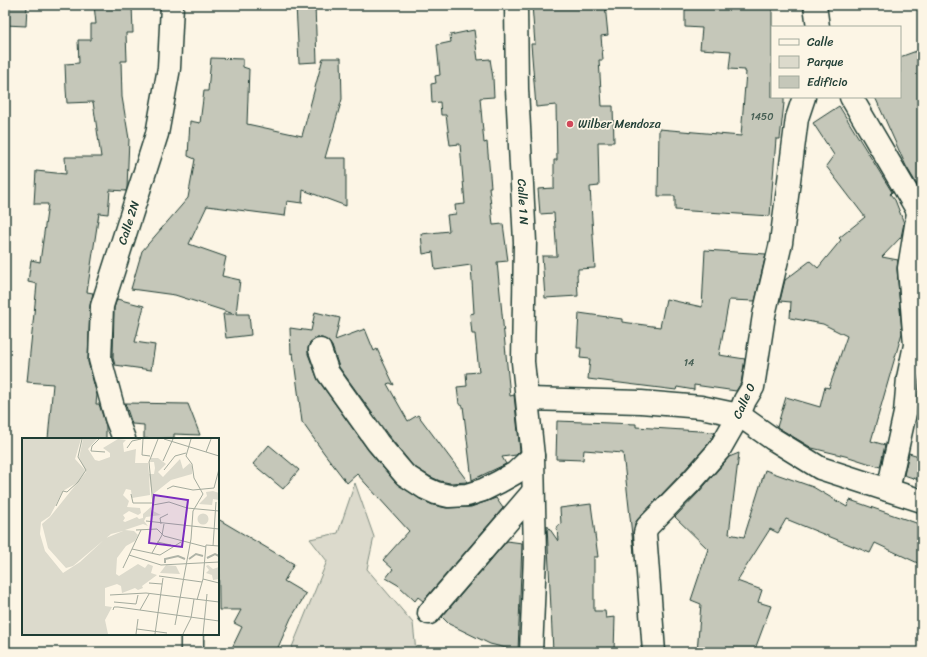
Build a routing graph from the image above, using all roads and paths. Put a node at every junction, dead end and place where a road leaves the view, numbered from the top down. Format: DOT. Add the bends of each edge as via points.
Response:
graph roads {
  1 [pos="172,5"];
  2 [pos="516,5"];
  3 [pos="815,5"];
  4 [pos="818,26"];
  5 [pos="804,98"];
  6 [pos="852,98"];
  7 [pos="920,216"];
  8 [pos="320,350"];
  9 [pos="528,399"];
  10 [pos="739,415"];
  11 [pos="124,438"];
  12 [pos="533,456"];
  13 [pos="888,490"];
  14 [pos="534,492"];
  15 [pos="922,501"];
  16 [pos="429,613"];
  17 [pos="192,635"];
  18 [pos="192,652"];
  19 [pos="531,652"];
  20 [pos="654,652"];
  1 -- 11 [label="street, Calle 2N" via="168,68 157,134 102,306 100,359"];
  2 -- 9 [label="street, Calle 1 N" via="517,89 525,242 523,362"];
  3 -- 4 [label="street"];
  5 -- 10 [label="street, Calle 0" via="797,118 781,243 764,315 753,387"];
  6 -- 7 [label="street"];
  7 -- 13 [label="street" via="909,268 915,346 908,378 905,412"];
  8 -- 12 [label="street" via="328,373 378,443 405,475 425,488 449,496 467,495 499,482"];
  9 -- 10 [label="street" via="641,402 701,407"];
  9 -- 12 [label="street, Calle 1 N"];
  10 -- 13 [label="street" via="820,468"];
  10 -- 20 [label="street, Calle 0" via="719,450 690,484 647,527 645,533"];
  12 -- 14 [label="street, Calle 1 N"];
  13 -- 15 [label="street"];
  14 -- 16 [label="street"];
  14 -- 19 [label="street, Calle 1 N" via="535,556"];
  17 -- 18 [label="street"];
}
